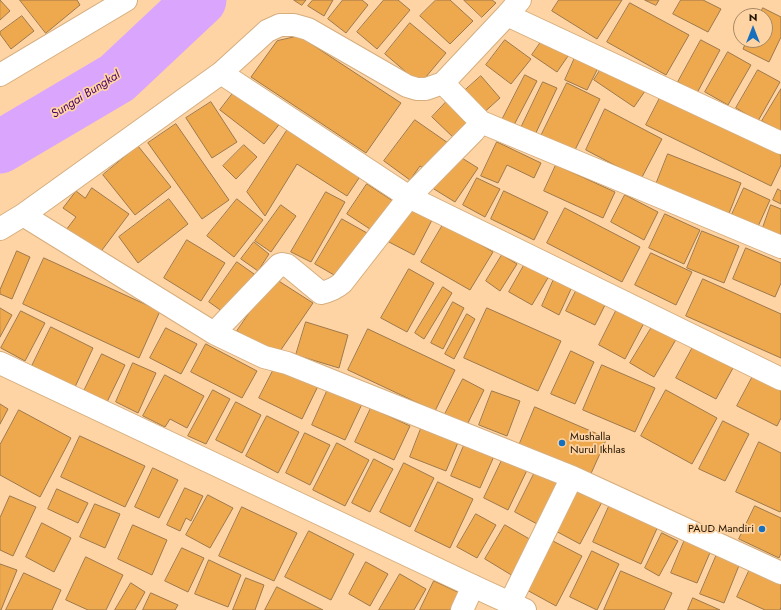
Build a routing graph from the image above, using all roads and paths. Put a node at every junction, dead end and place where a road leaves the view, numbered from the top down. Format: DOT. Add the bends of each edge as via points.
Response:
graph roads {
  1 [pos="126,0"];
  2 [pos="513,8"];
  3 [pos="221,73"];
  4 [pos="0,74"];
  5 [pos="443,84"];
  6 [pos="481,122"];
  7 [pos="781,143"];
  8 [pos="409,197"];
  9 [pos="23,215"];
  10 [pos="0,228"];
  11 [pos="781,247"];
  12 [pos="214,333"];
  13 [pos="0,363"];
  14 [pos="781,379"];
  15 [pos="572,478"];
  16 [pos="781,573"];
  17 [pos="473,586"];
  18 [pos="518,606"];
  19 [pos="462,610"];
  1 -- 4 [label="street"];
  2 -- 5 [label="street"];
  2 -- 7 [label="street"];
  3 -- 5 [label="street" via="267,31 280,25 294,25 308,29 407,86 426,89"];
  3 -- 8 [label="street"];
  3 -- 9 [label="street"];
  5 -- 6 [label="street"];
  6 -- 8 [label="street"];
  6 -- 11 [label="street"];
  8 -- 12 [label="street" via="337,288 321,293 287,265 279,265"];
  8 -- 14 [label="street"];
  9 -- 10 [label="street"];
  9 -- 12 [label="street"];
  12 -- 15 [label="street" via="264,357 287,363"];
  13 -- 17 [label="street"];
  15 -- 16 [label="street"];
  15 -- 18 [label="street"];
  17 -- 18 [label="street"];
  17 -- 19 [label="street"];
}
